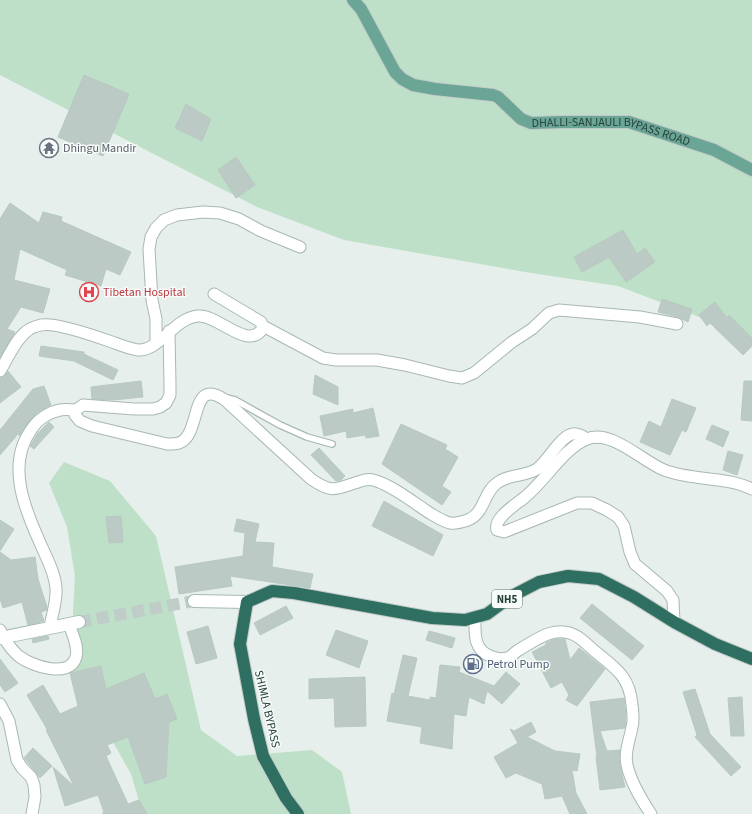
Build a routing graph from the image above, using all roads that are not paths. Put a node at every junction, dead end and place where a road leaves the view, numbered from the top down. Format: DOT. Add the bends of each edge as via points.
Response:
graph roads {
  1 [pos="353,0"];
  2 [pos="752,170"];
  3 [pos="300,247"];
  4 [pos="214,294"];
  5 [pos="677,324"];
  6 [pos="263,326"];
  7 [pos="169,331"];
  8 [pos="156,343"];
  9 [pos="0,371"];
  10 [pos="217,394"];
  11 [pos="76,410"];
  12 [pos="588,438"];
  13 [pos="332,444"];
  14 [pos="752,489"];
  15 [pos="194,601"];
  16 [pos="247,602"];
  17 [pos="475,617"];
  18 [pos="674,622"];
  19 [pos="74,623"];
  20 [pos="50,628"];
  21 [pos="1,635"];
  22 [pos="752,659"];
  23 [pos="0,704"];
  24 [pos="32,814"];
  25 [pos="298,814"];
  26 [pos="651,814"];
  1 -- 2 [label="main road, DHALLI-SANJAULI BYPASS ROAD" via="361,9 395,72 413,85 493,95 520,119 531,123 629,122 714,150"];
  3 -- 8 [label="street" via="220,213 177,215 164,220 151,237 149,249"];
  4 -- 6 [label="street" via="261,322"];
  5 -- 6 [label="street" via="640,317 554,311 474,373 462,378 377,360 323,358"];
  6 -- 7 [label="street" via="256,336 249,336 198,316 182,321"];
  7 -- 8 [label="street"];
  7 -- 11 [label="street" via="170,395 166,403 153,409 83,405"];
  8 -- 9 [label="street" via="148,349 138,350 59,326 42,325 28,330 18,341"];
  10 -- 11 [label="street" via="203,396 191,431 179,443 167,444 92,426 80,420 75,415"];
  10 -- 12 [label="street" via="321,486 338,489 372,479 438,518 456,523 476,516 497,483 536,470 565,438 573,434"];
  10 -- 13 [label="lane" via="307,437"];
  11 -- 20 [label="street" via="61,410 49,414 34,425 24,439 18,471 22,498 51,568 56,589"];
  12 -- 14 [label="street" via="616,442 663,470 682,476 736,483"];
  12 -- 18 [label="street" via="576,445 529,494 507,511 497,523 497,530 511,530 577,503 592,503 607,510 618,517 624,526 630,552 636,564 667,591 673,600"];
  15 -- 16 [label="main road"];
  16 -- 17 [label="highway, NH5" via="272,591 432,618 465,620"];
  16 -- 25 [label="highway, SHIMLA BYPASS" via="240,644 254,719 263,756 286,798"];
  17 -- 18 [label="highway, NH5" via="487,614 510,597 539,582 568,576 599,579"];
  17 -- 26 [label="street" via="475,639 478,647 484,654 496,659 507,658 541,636 563,632 577,637 624,676 632,698 634,717 626,749 627,764 638,795"];
  18 -- 22 [label="highway, NH5" via="715,644"];
  19 -- 20 [label="main road"];
  19 -- 21 [label="street" via="76,656 72,663 62,669 47,669 19,657"];
  20 -- 21 [label="main road"];
  23 -- 24 [label="street" via="9,721 17,760 34,785"];
}
